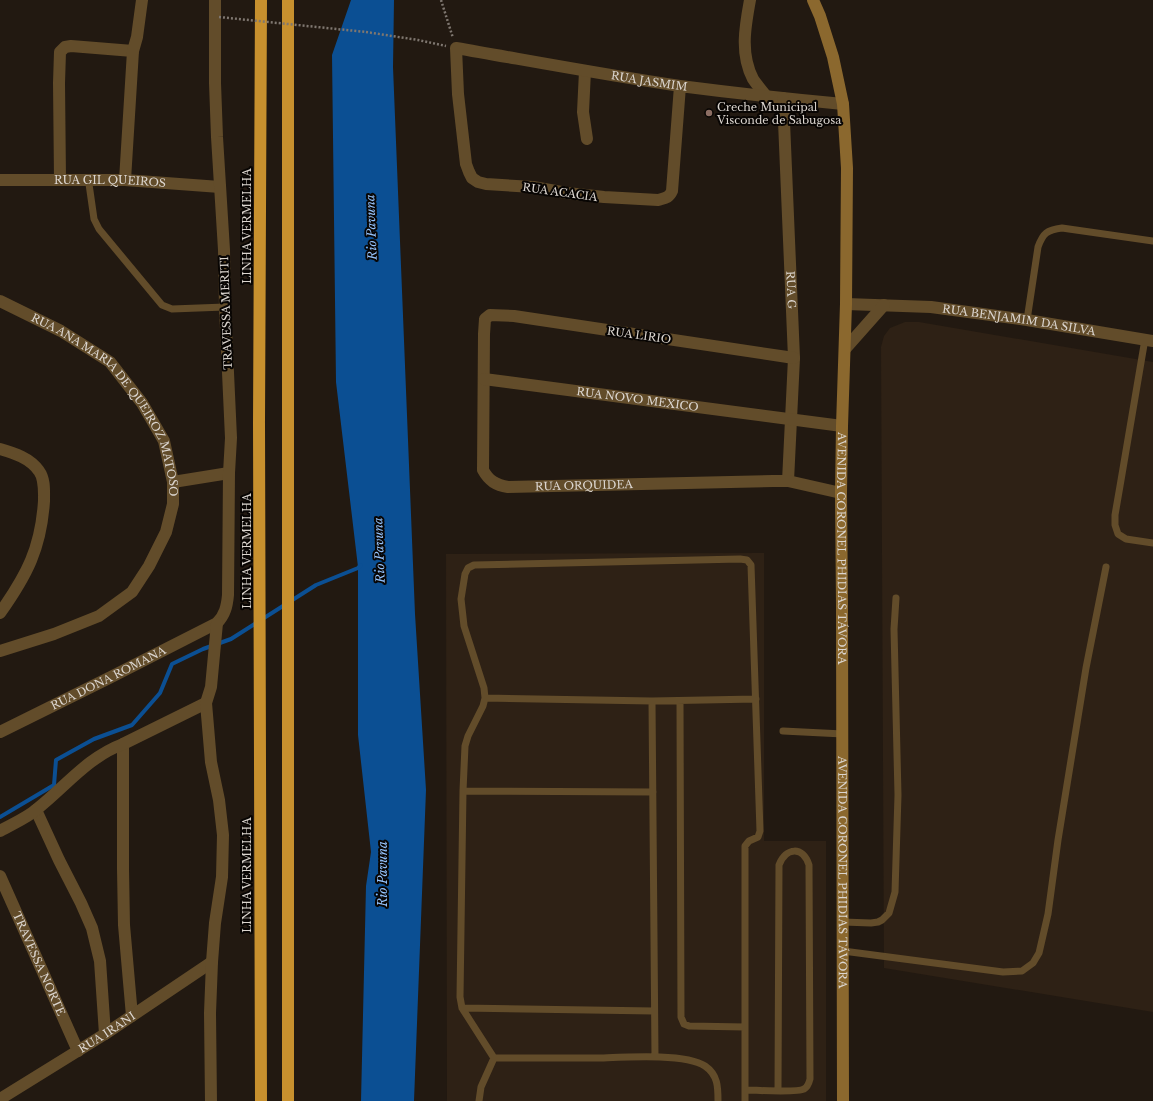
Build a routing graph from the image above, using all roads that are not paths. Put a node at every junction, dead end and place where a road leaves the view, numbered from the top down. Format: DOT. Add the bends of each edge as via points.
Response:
graph roads {
  1 [pos="142,0"];
  2 [pos="216,0"];
  3 [pos="261,0"];
  4 [pos="288,0"];
  5 [pos="750,0"];
  6 [pos="813,0"];
  7 [pos="456,48"];
  8 [pos="133,51"];
  9 [pos="585,71"];
  10 [pos="680,86"];
  11 [pos="767,97"];
  12 [pos="783,98"];
  13 [pos="843,104"];
  14 [pos="587,139"];
  15 [pos="60,179"];
  16 [pos="0,180"];
  17 [pos="125,180"];
  18 [pos="89,184"];
  19 [pos="220,187"];
  20 [pos="1153,241"];
  21 [pos="0,301"];
  22 [pos="846,304"];
  23 [pos="884,305"];
  24 [pos="225,307"];
  25 [pos="485,319"];
  26 [pos="1027,320"];
  27 [pos="1149,340"];
  28 [pos="845,349"];
  29 [pos="794,358"];
  30 [pos="484,379"];
  31 [pos="792,420"];
  32 [pos="842,426"];
  33 [pos="0,449"];
  34 [pos="228,473"];
  35 [pos="173,482"];
  36 [pos="788,482"];
  37 [pos="841,493"];
  38 [pos="1153,544"];
  39 [pos="1106,567"];
  40 [pos="896,598"];
  41 [pos="0,613"];
  42 [pos="216,629"];
  43 [pos="0,651"];
  44 [pos="484,698"];
  45 [pos="756,699"];
  46 [pos="652,701"];
  47 [pos="680,701"];
  48 [pos="206,702"];
  49 [pos="783,731"];
  50 [pos="0,732"];
  51 [pos="843,734"];
  52 [pos="123,744"];
  53 [pos="463,791"];
  54 [pos="653,792"];
  55 [pos="36,810"];
  56 [pos="0,831"];
  57 [pos="0,876"];
  58 [pos="843,922"];
  59 [pos="843,951"];
  60 [pos="212,962"];
  61 [pos="462,1008"];
  62 [pos="654,1011"];
  63 [pos="132,1016"];
  64 [pos="745,1027"];
  65 [pos="105,1034"];
  66 [pos="78,1051"];
  67 [pos="655,1057"];
  68 [pos="494,1058"];
  69 [pos="745,1090"];
  70 [pos="778,1091"];
  71 [pos="0,1099"];
  72 [pos="210,1101"];
  73 [pos="261,1101"];
  74 [pos="288,1101"];
  75 [pos="479,1101"];
  76 [pos="718,1101"];
  77 [pos="745,1101"];
  78 [pos="843,1101"];
  1 -- 8 [label="street"];
  2 -- 19 [label="street, TRAVESSA MERITI" via="215,83"];
  3 -- 73 [label="highway, LINHA VERMELHA"];
  4 -- 74 [label="highway"];
  5 -- 11 [label="street" via="744,44 754,79"];
  6 -- 13 [label="street, AVENIDA CORONEL PHIDIAS TÁVORA" via="833,57"];
  7 -- 9 [label="street, RUA JASMIM"];
  7 -- 10 [label="street, RUA ACACIA" via="466,164 472,178 486,184 533,187 604,198 667,198 672,191"];
  8 -- 15 [label="street" via="71,46 64,47 60,52"];
  8 -- 17 [label="street"];
  9 -- 10 [label="street, RUA JASMIM"];
  9 -- 14 [label="street" via="583,112"];
  10 -- 11 [label="street, RUA JASMIM"];
  11 -- 12 [label="street, RUA JASMIM"];
  12 -- 13 [label="street, RUA JASMIM"];
  12 -- 29 [label="street, RUA G"];
  13 -- 22 [label="street, AVENIDA CORONEL PHIDIAS TÁVORA" via="847,168"];
  15 -- 16 [label="street, RUA GIL QUEIROS"];
  15 -- 17 [label="street, RUA GIL QUEIROS"];
  17 -- 19 [label="street, RUA GIL QUEIROS"];
  18 -- 24 [label="lane" via="94,219 99,229 162,305 172,309"];
  19 -- 24 [label="street, TRAVESSA MERITI"];
  20 -- 26 [label="lane" via="1062,228 1050,230 1042,237 1038,247"];
  21 -- 35 [label="street, RUA ANA MARIA DE QUEIROZ MATOSO" via="61,331 110,362 142,403 164,441"];
  22 -- 23 [label="street, RUA BENJAMIM DA SILVA"];
  22 -- 28 [label="street, AVENIDA CORONEL PHIDIAS TÁVORA"];
  23 -- 26 [label="street, RUA BENJAMIM DA SILVA" via="931,307"];
  23 -- 28 [label="street"];
  24 -- 34 [label="street, TRAVESSA MERITI" via="231,438"];
  25 -- 29 [label="street, RUA LIRIO" via="490,315 514,316"];
  25 -- 30 [label="street, RUA ORQUIDEA"];
  26 -- 27 [label="street, RUA BENJAMIM DA SILVA"];
  27 -- 38 [label="lane" via="1115,525 1118,534 1126,539"];
  28 -- 32 [label="street, AVENIDA CORONEL PHIDIAS TÁVORA"];
  29 -- 31 [label="street, RUA G"];
  30 -- 31 [label="street, RUA NOVO MEXICO"];
  30 -- 36 [label="street, RUA ORQUIDEA" via="483,470 497,485 517,488"];
  31 -- 32 [label="street"];
  31 -- 36 [label="street, RUA G"];
  32 -- 37 [label="street, AVENIDA CORONEL PHIDIAS TÁVORA"];
  33 -- 41 [label="street" via="30,461 40,471 45,488 41,531 34,555 24,578"];
  34 -- 35 [label="street"];
  34 -- 42 [label="street, TRAVESSA MERITI" via="228,595 226,607"];
  35 -- 43 [label="street, RUA ANA MARIA DE QUEIROZ MATOSO" via="173,504 166,532 150,566 132,592 99,616"];
  36 -- 37 [label="street, RUA ORQUIDEA"];
  37 -- 51 [label="street, AVENIDA CORONEL PHIDIAS TÁVORA"];
  39 -- 59 [label="lane" via="1086,668 1048,914 1039,952 1033,963 1022,971 1003,972"];
  40 -- 58 [label="lane" via="894,629 898,795 895,892 889,913 882,920 871,923"];
  42 -- 48 [label="street" via="211,687"];
  42 -- 50 [label="street, RUA DONA ROMANA"];
  44 -- 45 [label="lane" via="484,688 462,616 461,599 468,568 474,565 740,559 747,560 750,565"];
  44 -- 46 [label="lane"];
  44 -- 53 [label="lane" via="483,706 464,746"];
  45 -- 47 [label="lane"];
  45 -- 64 [label="lane" via="760,831 758,837 745,846"];
  46 -- 47 [label="lane"];
  46 -- 54 [label="lane"];
  47 -- 64 [label="lane" via="681,1017 684,1024 689,1026"];
  48 -- 52 [label="street"];
  48 -- 60 [label="street" via="211,762 223,835 222,877"];
  49 -- 51 [label="lane"];
  51 -- 58 [label="street, AVENIDA CORONEL PHIDIAS TÁVORA"];
  52 -- 55 [label="street" via="92,760"];
  52 -- 63 [label="street" via="124,925"];
  53 -- 54 [label="lane"];
  53 -- 61 [label="lane" via="460,997"];
  54 -- 62 [label="lane"];
  55 -- 56 [label="street"];
  55 -- 65 [label="street" via="92,928 100,961"];
  57 -- 66 [label="street, TRAVESSA NORTE"];
  58 -- 59 [label="street, AVENIDA CORONEL PHIDIAS TÁVORA"];
  59 -- 78 [label="street, AVENIDA CORONEL PHIDIAS TÁVORA"];
  60 -- 63 [label="street, RUA IRANI"];
  60 -- 72 [label="street"];
  61 -- 62 [label="lane"];
  61 -- 68 [label="lane"];
  62 -- 67 [label="lane"];
  63 -- 65 [label="street, RUA IRANI"];
  64 -- 69 [label="lane"];
  65 -- 66 [label="street, RUA IRANI"];
  66 -- 71 [label="street, RUA IRANI"];
  67 -- 68 [label="lane"];
  67 -- 76 [label="lane" via="683,1058 704,1065 717,1079"];
  68 -- 75 [label="lane" via="481,1087"];
  69 -- 70 [label="lane"];
  69 -- 77 [label="lane"];
  70 -- 70 [label="lane" via="800,1091 805,1089 810,1079 809,865 806,857 800,852 790,851 782,857 779,865"];
}
